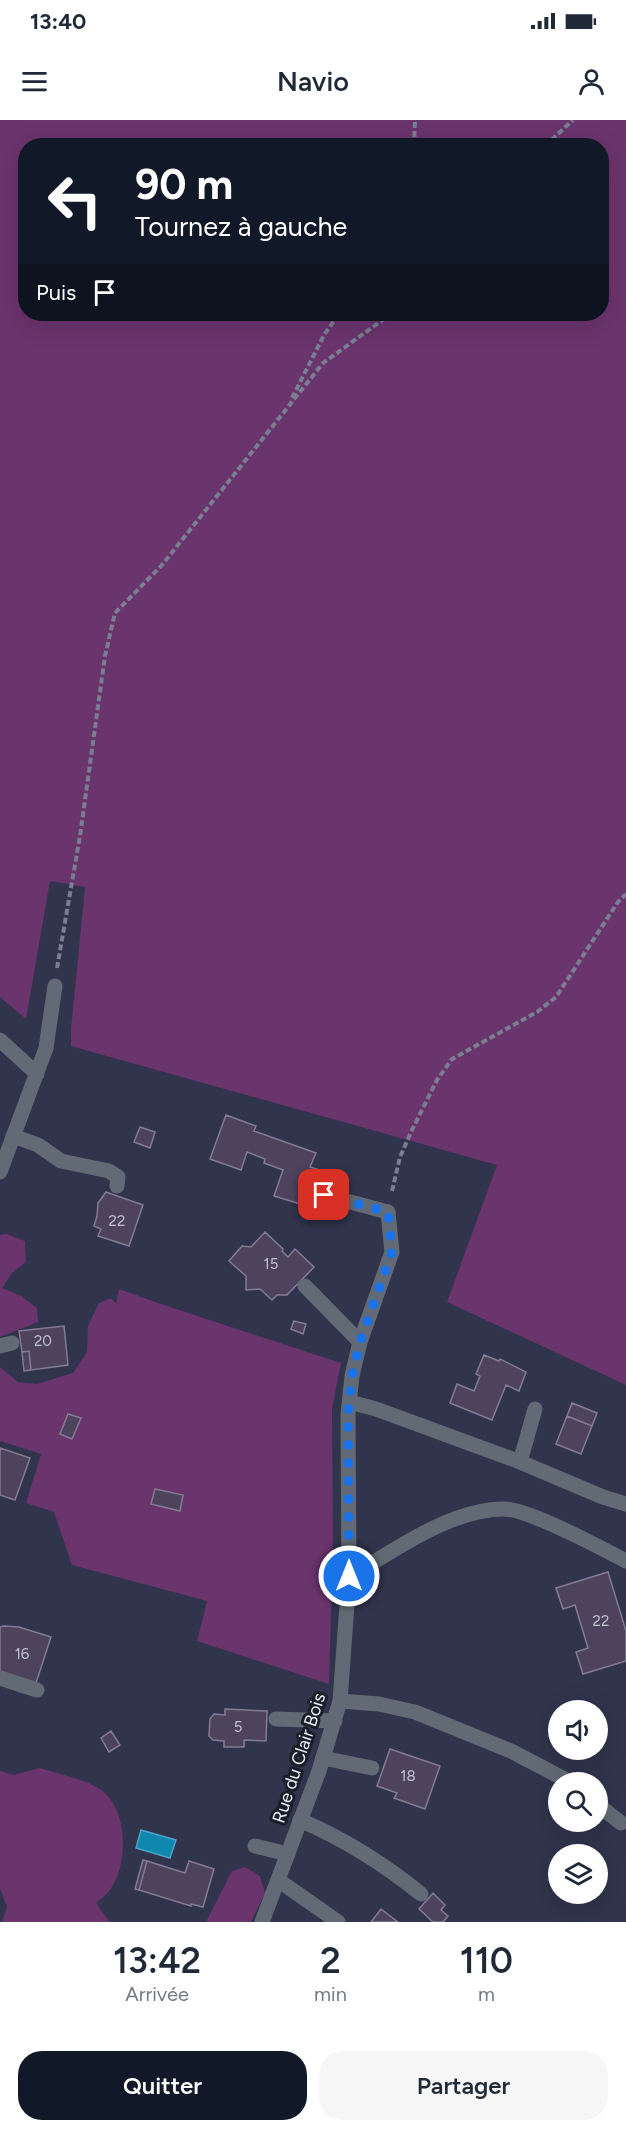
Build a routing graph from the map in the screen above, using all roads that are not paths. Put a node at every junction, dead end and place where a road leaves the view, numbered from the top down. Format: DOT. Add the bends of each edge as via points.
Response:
graph roads {
  1 [pos="55,986"];
  2 [pos="0,1041"];
  3 [pos="37,1074"];
  4 [pos="13,1136"];
  5 [pos="0,1172"];
  6 [pos="117,1186"];
  7 [pos="324,1195"];
  8 [pos="305,1286"];
  9 [pos="360,1342"];
  10 [pos="350,1402"];
  11 [pos="535,1409"];
  12 [pos="520,1462"];
  13 [pos="626,1504"];
  14 [pos="626,1561"];
  15 [pos="349,1576"];
  16 [pos="0,1678"];
  17 [pos="37,1690"];
  18 [pos="340,1701"];
  19 [pos="276,1719"];
  20 [pos="335,1721"];
  21 [pos="323,1758"];
  22 [pos="372,1768"];
  23 [pos="552,1772"];
  24 [pos="608,1813"];
  25 [pos="300,1820"];
  26 [pos="621,1823"];
  27 [pos="255,1846"];
  28 [pos="288,1854"];
  29 [pos="278,1880"];
  30 [pos="421,1894"];
  31 [pos="262,1922"];
  32 [pos="338,1922"];
  1 -- 3 [label="street" via="46,1048"];
  2 -- 3 [label="street"];
  3 -- 4 [label="street"];
  4 -- 5 [label="street"];
  4 -- 6 [label="street" via="38,1145 61,1161 109,1171 118,1177"];
  7 -- 9 [label="street, Rue du Clair Bois" via="388,1212 392,1252"];
  8 -- 9 [label="street"];
  9 -- 10 [label="street, Rue du Clair Bois"];
  10 -- 12 [label="street"];
  10 -- 15 [label="street, Rue du Clair Bois"];
  11 -- 12 [label="street"];
  12 -- 13 [label="street"];
  14 -- 15 [label="street" via="533,1516 505,1509 473,1513 438,1526"];
  15 -- 18 [label="street, Rue du Clair Bois"];
  16 -- 17 [label="street"];
  18 -- 20 [label="street, Rue du Clair Bois"];
  18 -- 23 [label="street" via="415,1712 512,1750"];
  19 -- 20 [label="street"];
  20 -- 21 [label="street, Rue du Clair Bois"];
  21 -- 22 [label="street"];
  21 -- 25 [label="street, Rue du Clair Bois"];
  24 -- 26 [label="street"];
  25 -- 28 [label="street, Rue du Clair Bois"];
  25 -- 30 [label="street" via="332,1834"];
  27 -- 28 [label="street"];
  28 -- 29 [label="street, Rue du Clair Bois"];
  29 -- 31 [label="street, Rue du Clair Bois"];
  29 -- 32 [label="street"];
}
